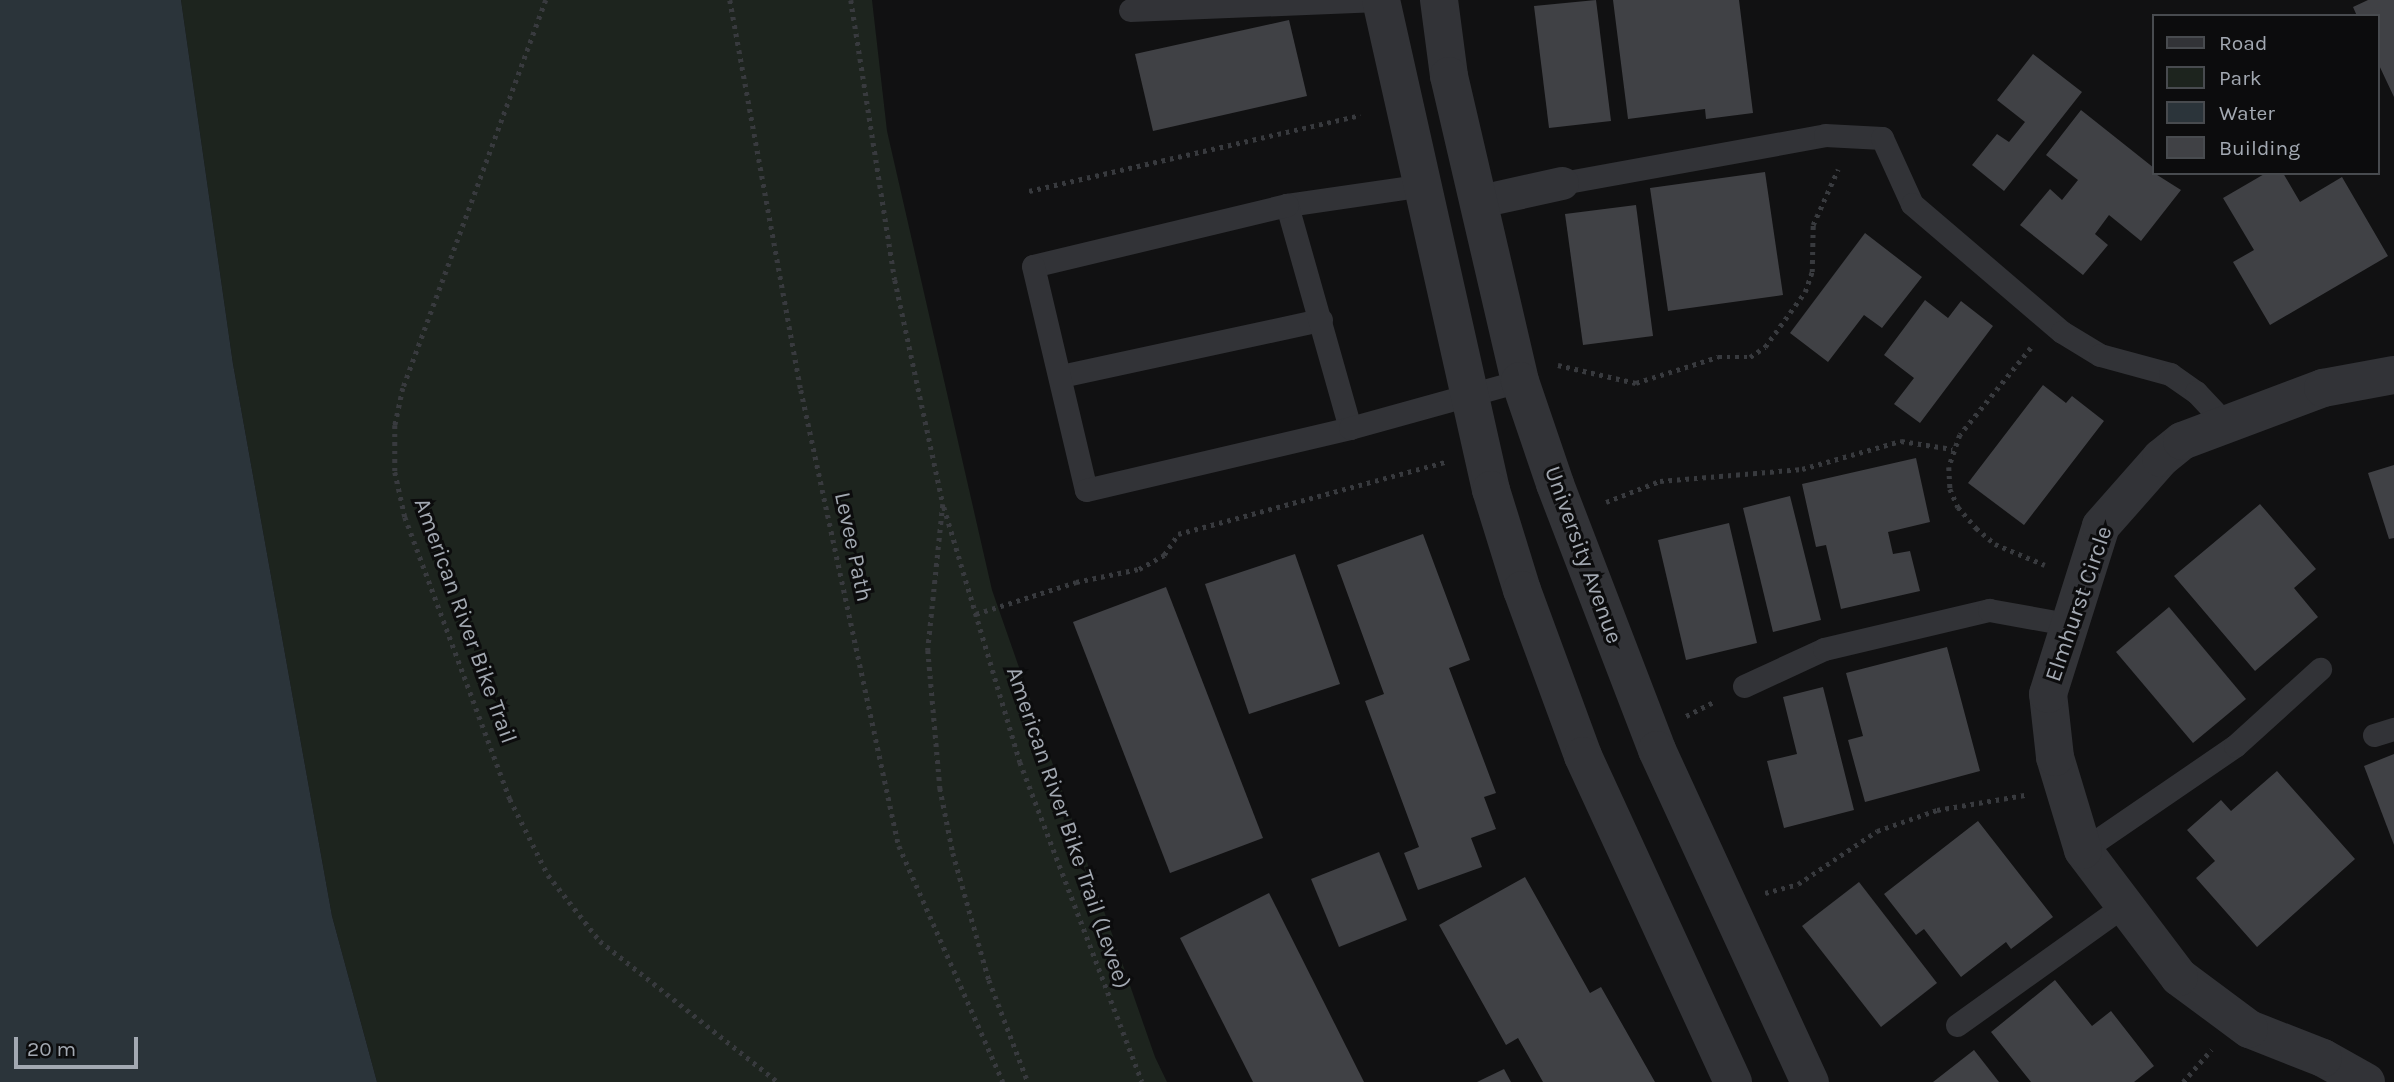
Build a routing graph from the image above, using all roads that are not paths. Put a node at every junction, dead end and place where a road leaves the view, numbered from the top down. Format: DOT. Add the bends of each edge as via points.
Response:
graph roads {
  1 [pos="1380,0"];
  2 [pos="1439,0"];
  3 [pos="1130,10"];
  4 [pos="1562,183"];
  5 [pos="1424,185"];
  6 [pos="1480,201"];
  7 [pos="1287,205"];
  8 [pos="1321,320"];
  9 [pos="1536,373"];
  10 [pos="2394,375"];
  11 [pos="1061,376"];
  12 [pos="1468,394"];
  13 [pos="2226,424"];
  14 [pos="1350,428"];
  15 [pos="2067,624"];
  16 [pos="2320,669"];
  17 [pos="1744,686"];
  18 [pos="2082,850"];
  19 [pos="2123,906"];
  20 [pos="1957,1025"];
  21 [pos="1733,1082"];
  22 [pos="1810,1082"];
  23 [pos="2366,1082"];
  1 -- 3 [label="lane"];
  1 -- 5 [label="street"];
  2 -- 6 [label="street, University Avenue" via="1449,76"];
  4 -- 6 [label="street"];
  4 -- 13 [label="lane" via="1825,135 1882,138 1912,204 2051,322 2100,355 2170,374 2196,392"];
  5 -- 7 [label="lane"];
  5 -- 12 [label="street"];
  6 -- 9 [label="street, University Avenue"];
  7 -- 8 [label="lane"];
  7 -- 11 [label="lane" via="1033,266"];
  8 -- 11 [label="lane"];
  8 -- 14 [label="lane"];
  9 -- 12 [label="lane"];
  9 -- 22 [label="street, University Avenue" via="1590,580 1657,750"];
  10 -- 13 [label="street, Elmhurst Circle" via="2323,387"];
  11 -- 14 [label="lane" via="1086,490"];
  12 -- 14 [label="lane"];
  12 -- 21 [label="street" via="1518,578 1583,756"];
  13 -- 15 [label="street, Elmhurst Circle" via="2182,441 2127,491 2101,526"];
  15 -- 17 [label="lane" via="1989,610 1824,649"];
  15 -- 18 [label="street, Elmhurst Circle" via="2048,694 2055,757"];
  16 -- 18 [label="lane" via="2235,746"];
  18 -- 19 [label="street, Elmhurst Circle"];
  19 -- 20 [label="lane"];
  19 -- 23 [label="street, Elmhurst Circle" via="2179,977 2234,1018"];
}
